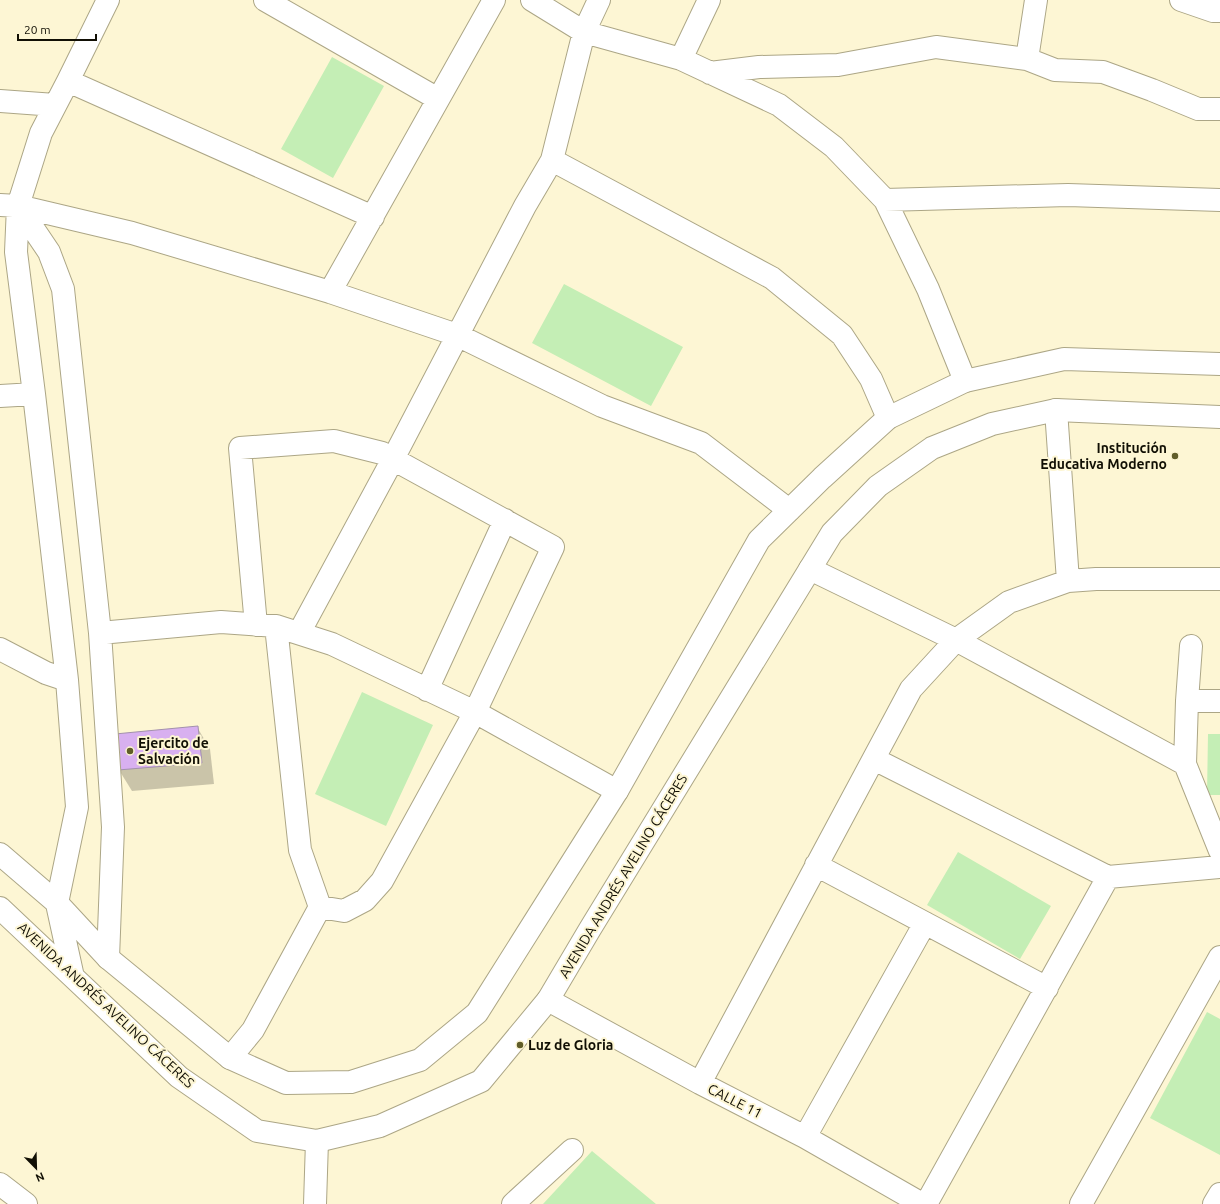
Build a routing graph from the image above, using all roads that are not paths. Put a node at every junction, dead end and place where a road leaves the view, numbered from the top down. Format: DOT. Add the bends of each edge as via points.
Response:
graph roads {
  1 [pos="108,0"];
  2 [pos="265,0"];
  3 [pos="494,0"];
  4 [pos="532,0"];
  5 [pos="599,0"];
  6 [pos="709,0"];
  7 [pos="1036,0"];
  8 [pos="1181,0"];
  9 [pos="1220,11"];
  10 [pos="584,32"];
  11 [pos="681,59"];
  12 [pos="1027,60"];
  13 [pos="710,73"];
  14 [pos="68,81"];
  15 [pos="438,99"];
  16 [pos="0,101"];
  17 [pos="55,105"];
  18 [pos="1220,109"];
  19 [pos="552,160"];
  20 [pos="885,200"];
  21 [pos="1220,200"];
  22 [pos="9,206"];
  23 [pos="373,217"];
  24 [pos="8,252"];
  25 [pos="330,292"];
  26 [pos="458,335"];
  27 [pos="1220,364"];
  28 [pos="965,381"];
  29 [pos="34,394"];
  30 [pos="0,396"];
  31 [pos="1056,410"];
  32 [pos="1220,417"];
  33 [pos="888,418"];
  34 [pos="393,459"];
  35 [pos="789,510"];
  36 [pos="505,520"];
  37 [pos="810,569"];
  38 [pos="1220,579"];
  39 [pos="1068,581"];
  40 [pos="266,626"];
  41 [pos="100,633"];
  42 [pos="299,633"];
  43 [pos="956,640"];
  44 [pos="1191,646"];
  45 [pos="0,649"];
  46 [pos="67,680"];
  47 [pos="427,690"];
  48 [pos="1187,701"];
  49 [pos="1220,701"];
  50 [pos="475,712"];
  51 [pos="874,759"];
  52 [pos="1185,764"];
  53 [pos="617,791"];
  54 [pos="1220,851"];
  55 [pos="0,854"];
  56 [pos="816,865"];
  57 [pos="1220,867"];
  58 [pos="1108,877"];
  59 [pos="57,903"];
  60 [pos="320,907"];
  61 [pos="0,908"];
  62 [pos="925,923"];
  63 [pos="1220,957"];
  64 [pos="108,958"];
  65 [pos="73,977"];
  66 [pos="1047,988"];
  67 [pos="548,1000"];
  68 [pos="230,1058"];
  69 [pos="700,1083"];
  70 [pos="805,1137"];
  71 [pos="317,1141"];
  72 [pos="572,1150"];
  73 [pos="0,1184"];
  74 [pos="1220,1194"];
  75 [pos="26,1204"];
  76 [pos="315,1204"];
  77 [pos="513,1204"];
  78 [pos="922,1204"];
  79 [pos="926,1204"];
  80 [pos="1081,1204"];
  81 [pos="1214,1204"];
  1 -- 14 [label="street"];
  2 -- 15 [label="street"];
  3 -- 15 [label="street"];
  4 -- 10 [label="street"];
  5 -- 10 [label="street"];
  6 -- 11 [label="street"];
  7 -- 12 [label="street"];
  8 -- 9 [label="street"];
  10 -- 11 [label="street"];
  10 -- 19 [label="street"];
  11 -- 13 [label="street"];
  12 -- 13 [label="street" via="936,48 838,65 759,67"];
  12 -- 18 [label="street" via="1055,70 1103,72 1198,109"];
  13 -- 20 [label="street" via="779,105 834,147"];
  14 -- 17 [label="street"];
  14 -- 23 [label="street"];
  15 -- 23 [label="street"];
  16 -- 17 [label="street"];
  17 -- 22 [label="street" via="40,133"];
  19 -- 26 [label="street" via="525,206"];
  19 -- 33 [label="street" via="772,278 842,335 871,379"];
  20 -- 21 [label="street" via="1068,196"];
  20 -- 28 [label="street" via="928,289"];
  22 -- 24 [label="street"];
  22 -- 25 [label="street" via="132,234"];
  22 -- 41 [label="street" via="49,252 64,289"];
  23 -- 25 [label="street"];
  24 -- 29 [label="street"];
  25 -- 26 [label="street"];
  26 -- 34 [label="street"];
  26 -- 35 [label="street" via="602,406 701,443"];
  27 -- 28 [label="street" via="1064,359"];
  28 -- 33 [label="street"];
  29 -- 30 [label="street"];
  29 -- 46 [label="street"];
  31 -- 32 [label="street, AVENIDA ANDRÉS AVELINO CÁCERES"];
  31 -- 37 [label="street, AVENIDA ANDRÉS AVELINO CÁCERES" via="992,424 932,448 878,486 832,533"];
  31 -- 39 [label="street"];
  33 -- 35 [label="street"];
  34 -- 36 [label="street"];
  34 -- 40 [label="street" via="382,453 334,440 240,448"];
  34 -- 42 [label="street"];
  35 -- 53 [label="street" via="759,540"];
  36 -- 47 [label="street"];
  36 -- 50 [label="street" via="553,547"];
  37 -- 43 [label="street"];
  37 -- 67 [label="street, AVENIDA ANDRÉS AVELINO CÁCERES"];
  38 -- 39 [label="street"];
  39 -- 43 [label="street" via="1009,602"];
  40 -- 41 [label="street" via="221,622"];
  40 -- 42 [label="street"];
  40 -- 60 [label="street" via="300,850"];
  41 -- 64 [label="street" via="113,827"];
  42 -- 47 [label="street" via="332,644"];
  43 -- 51 [label="street" via="911,689"];
  43 -- 52 [label="street"];
  44 -- 48 [label="street"];
  45 -- 46 [label="street" via="46,673"];
  46 -- 59 [label="street" via="76,808"];
  47 -- 50 [label="street"];
  48 -- 49 [label="street"];
  48 -- 52 [label="street"];
  50 -- 53 [label="street"];
  50 -- 60 [label="street" via="382,880 365,900 344,911"];
  51 -- 56 [label="street"];
  51 -- 58 [label="street"];
  52 -- 54 [label="street"];
  53 -- 68 [label="street" via="477,1013 420,1060 351,1082 286,1083"];
  55 -- 59 [label="street"];
  56 -- 62 [label="street"];
  56 -- 69 [label="street"];
  57 -- 58 [label="street"];
  58 -- 66 [label="street"];
  59 -- 64 [label="street"];
  59 -- 65 [label="street"];
  60 -- 68 [label="street" via="253,1030"];
  61 -- 65 [label="street, AVENIDA ANDRÉS AVELINO CÁCERES"];
  62 -- 66 [label="street"];
  62 -- 70 [label="street"];
  63 -- 80 [label="street"];
  64 -- 68 [label="street"];
  65 -- 71 [label="street, AVENIDA ANDRÉS AVELINO CÁCERES" via="179,1077 257,1131"];
  66 -- 79 [label="street"];
  67 -- 69 [label="street, CALLE 11"];
  67 -- 71 [label="street, AVENIDA ANDRÉS AVELINO CÁCERES" via="481,1082 380,1126"];
  69 -- 70 [label="street, CALLE 11"];
  70 -- 78 [label="street, CALLE 11"];
  71 -- 76 [label="street"];
  72 -- 77 [label="street"];
  73 -- 75 [label="street"];
  74 -- 81 [label="street"];
}
